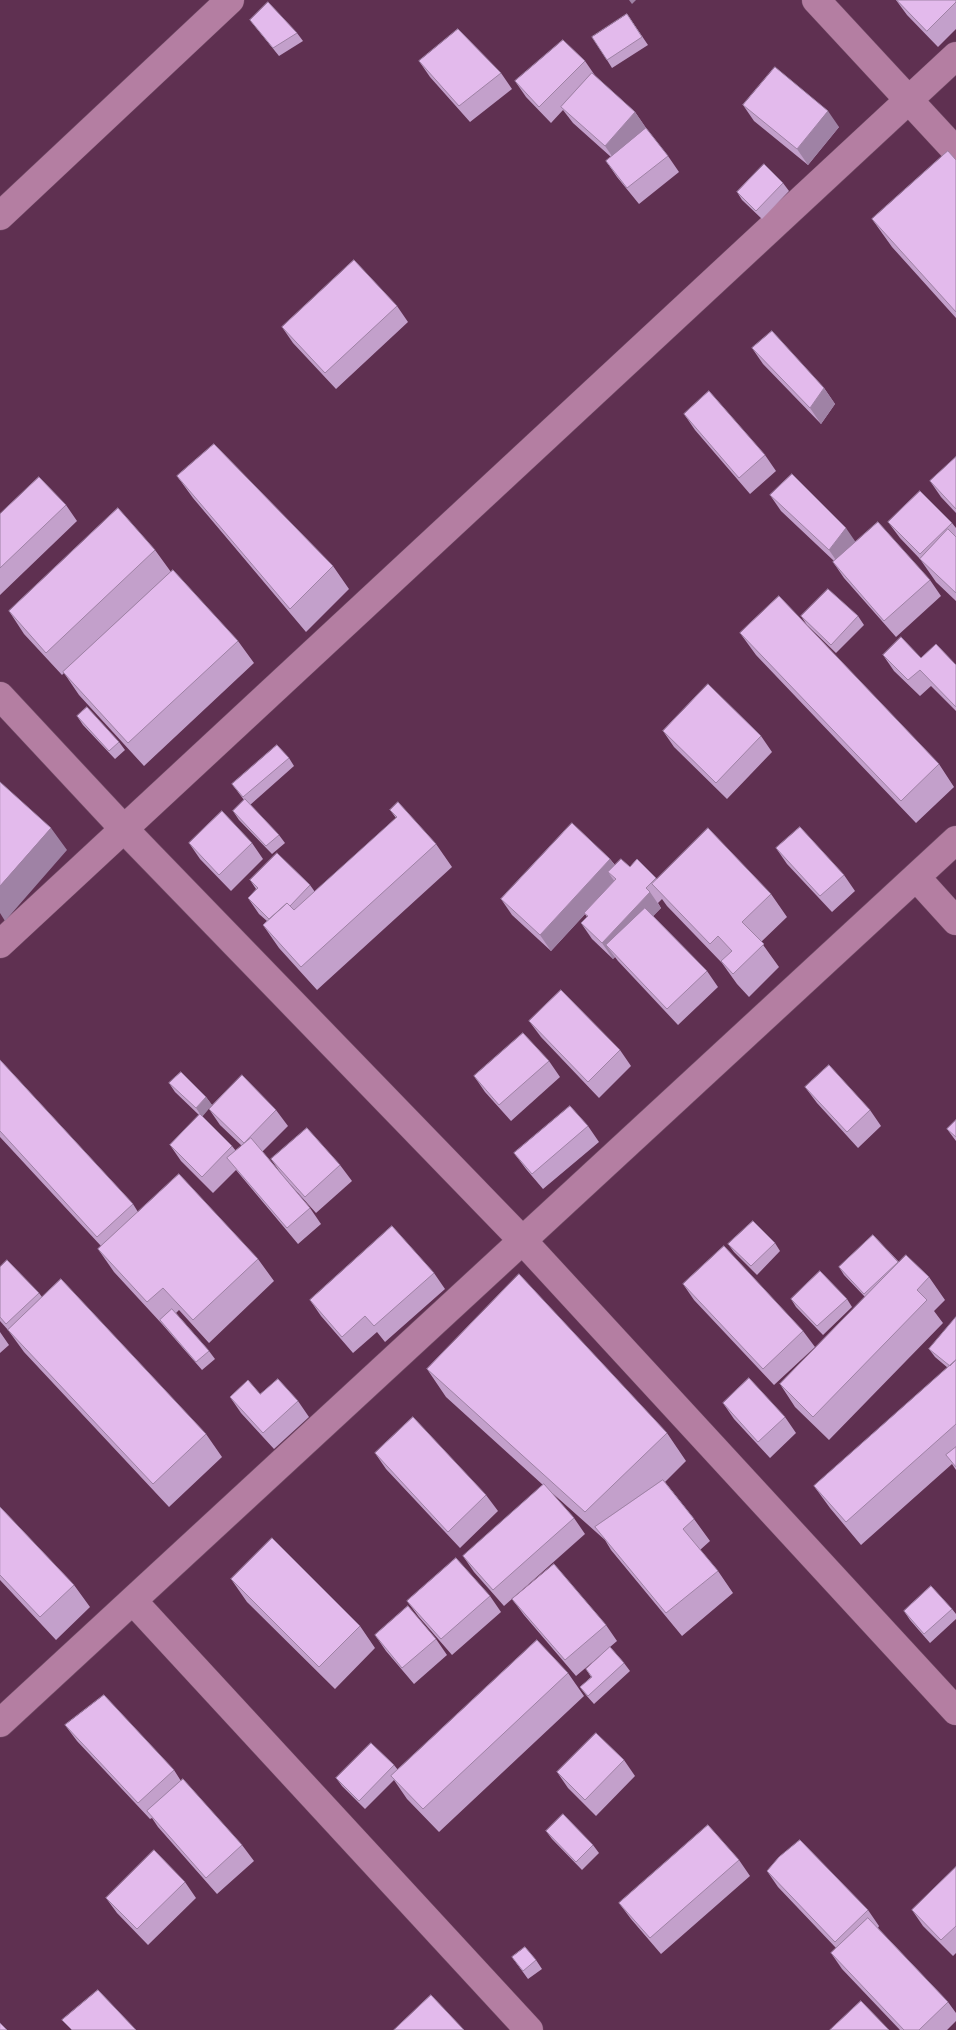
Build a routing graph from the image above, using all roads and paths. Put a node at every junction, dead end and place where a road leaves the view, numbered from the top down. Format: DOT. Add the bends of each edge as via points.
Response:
graph roads {
  1 [pos="230,0"];
  2 [pos="816,0"];
  3 [pos="956,56"];
  4 [pos="909,100"];
  5 [pos="956,151"];
  6 [pos="0,216"];
  7 [pos="0,696"];
  8 [pos="124,829"];
  9 [pos="956,840"];
  10 [pos="916,877"];
  11 [pos="956,922"];
  12 [pos="0,944"];
  13 [pos="523,1241"];
  14 [pos="133,1601"];
  15 [pos="956,1711"];
  16 [pos="0,1724"];
  17 [pos="529,2030"];
  1 -- 6 [label="street"];
  2 -- 4 [label="street"];
  3 -- 4 [label="street"];
  4 -- 5 [label="street"];
  4 -- 8 [label="street"];
  7 -- 8 [label="street"];
  8 -- 12 [label="street"];
  8 -- 13 [label="street"];
  9 -- 10 [label="street"];
  10 -- 11 [label="street"];
  10 -- 13 [label="street"];
  13 -- 14 [label="street"];
  13 -- 15 [label="street"];
  14 -- 16 [label="street"];
  14 -- 17 [label="street"];
}
